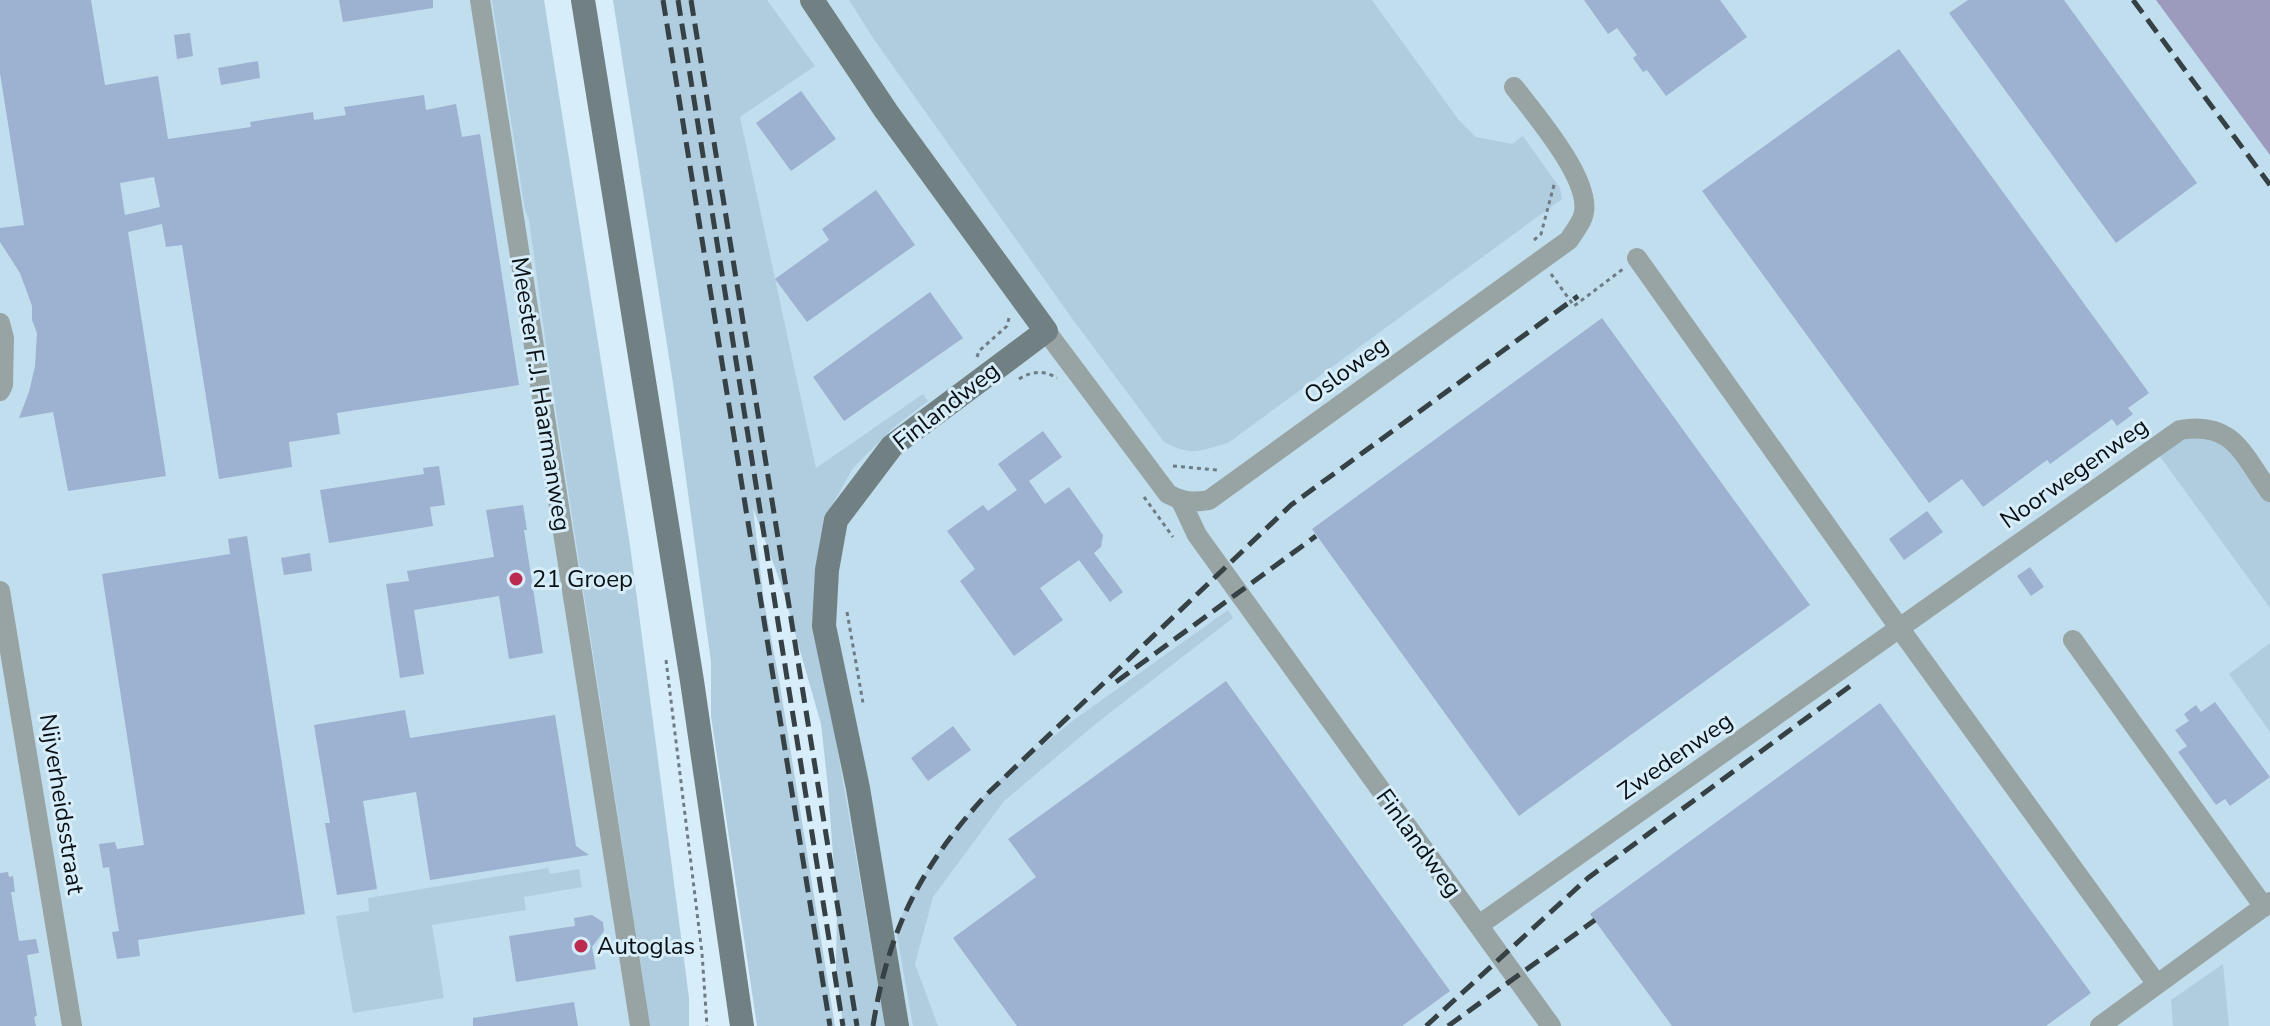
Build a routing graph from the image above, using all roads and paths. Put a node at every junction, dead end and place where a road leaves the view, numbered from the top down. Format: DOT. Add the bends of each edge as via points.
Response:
graph roads {
  1 [pos="480,0"];
  2 [pos="583,0"];
  3 [pos="812,0"];
  4 [pos="1514,87"];
  5 [pos="1563,153"];
  6 [pos="1533,241"];
  7 [pos="1637,258"];
  8 [pos="1541,261"];
  9 [pos="1006,312"];
  10 [pos="0,323"];
  11 [pos="1046,331"];
  12 [pos="988,374"];
  13 [pos="1012,383"];
  14 [pos="1062,383"];
  15 [pos="0,391"];
  16 [pos="1217,470"];
  17 [pos="1149,471"];
  18 [pos="2270,492"];
  19 [pos="1142,494"];
  20 [pos="1181,501"];
  21 [pos="1173,537"];
  22 [pos="0,594"];
  23 [pos="845,602"];
  24 [pos="1900,629"];
  25 [pos="2073,640"];
  26 [pos="666,660"];
  27 [pos="863,705"];
  28 [pos="2267,904"];
  29 [pos="1479,925"];
  30 [pos="2156,983"];
  31 [pos="72,1026"];
  32 [pos="640,1026"];
  33 [pos="707,1026"];
  34 [pos="742,1026"];
  35 [pos="897,1026"];
  36 [pos="1551,1026"];
  37 [pos="2100,1026"];
  1 -- 32 [label="street, Meester F.J. Haarmanweg"];
  2 -- 34 [label="street"];
  3 -- 11 [label="street"];
  4 -- 5 [label="street, Osloweg"];
  5 -- 6 [label="path" via="1541,234"];
  5 -- 8 [label="street, Osloweg" via="1579,183 1584,212 1569,240"];
  7 -- 8 [label="path" via="1574,306"];
  7 -- 24 [label="street"];
  8 -- 20 [label="street, Osloweg" via="1221,492 1209,500"];
  9 -- 12 [label="path" via="1007,326 977,356"];
  10 -- 15 [label="street"];
  11 -- 12 [label="street, Finlandweg"];
  11 -- 17 [label="street"];
  12 -- 35 [label="street, Finlandweg" via="892,446 836,520 827,570 824,626 858,788"];
  13 -- 14 [label="path" via="1034,372"];
  16 -- 17 [label="path" via="1159,465"];
  17 -- 20 [label="street"];
  18 -- 24 [label="street, Noorwegenweg" via="2228,435 2203,426 2180,430"];
  19 -- 21 [label="path"];
  20 -- 29 [label="street, Finlandweg" via="1197,535"];
  22 -- 31 [label="street, Nijverheidsstraat"];
  23 -- 27 [label="path"];
  24 -- 29 [label="street, Zwedenweg"];
  24 -- 30 [label="street"];
  25 -- 28 [label="street"];
  26 -- 33 [label="path"];
  28 -- 30 [label="street"];
  29 -- 36 [label="street, Finlandweg"];
  30 -- 37 [label="street"];
}
